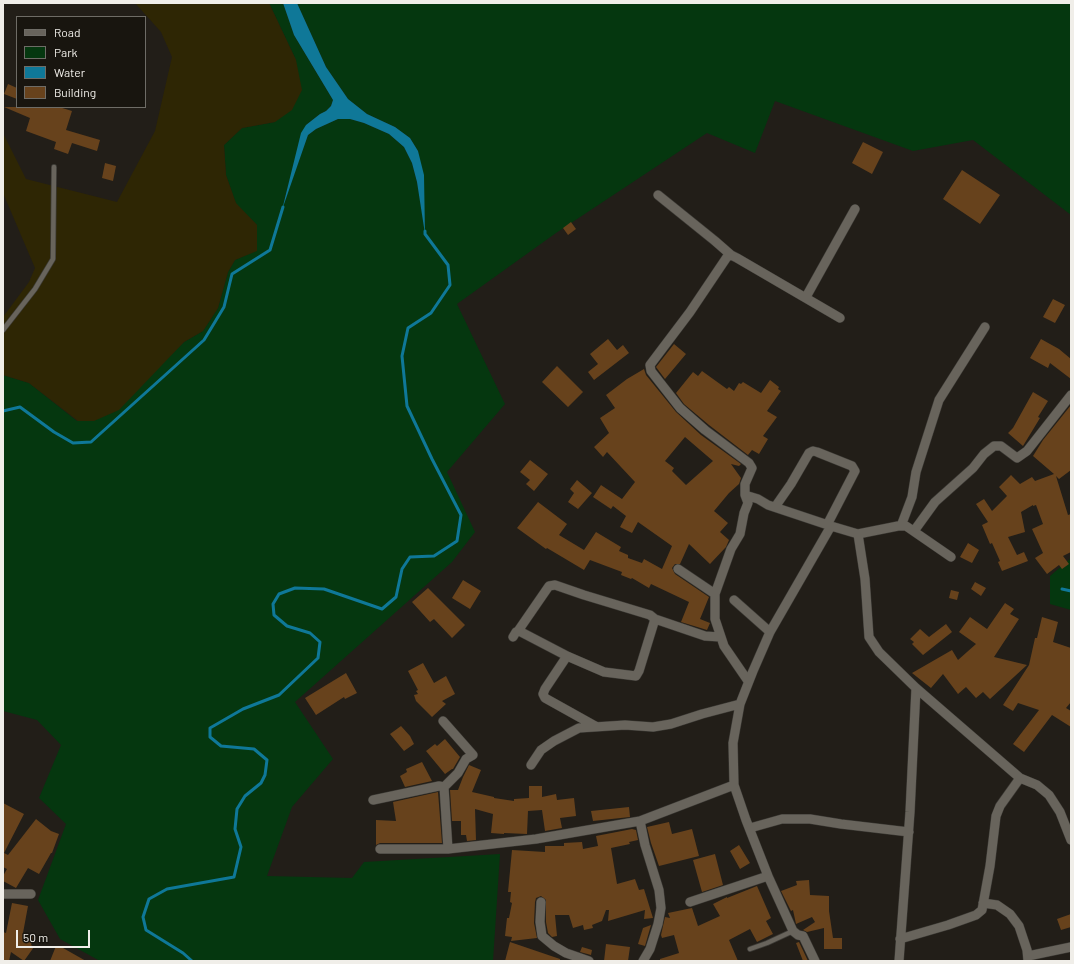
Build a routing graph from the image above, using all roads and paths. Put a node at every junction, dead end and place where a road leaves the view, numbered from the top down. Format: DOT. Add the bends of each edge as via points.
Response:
graph roads {
  1 [pos="54,167"];
  2 [pos="658,195"];
  3 [pos="855,209"];
  4 [pos="731,256"];
  5 [pos="806,297"];
  6 [pos="840,318"];
  7 [pos="985,327"];
  8 [pos="3,330"];
  9 [pos="1071,395"];
  10 [pos="745,495"];
  11 [pos="776,507"];
  12 [pos="829,526"];
  13 [pos="901,526"];
  14 [pos="914,531"];
  15 [pos="858,534"];
  16 [pos="951,557"];
  17 [pos="678,569"];
  18 [pos="715,594"];
  19 [pos="734,600"];
  20 [pos="655,619"];
  21 [pos="770,632"];
  22 [pos="720,637"];
  23 [pos="566,656"];
  24 [pos="748,681"];
  25 [pos="916,688"];
  26 [pos="740,704"];
  27 [pos="443,721"];
  28 [pos="597,727"];
  29 [pos="531,765"];
  30 [pos="1020,778"];
  31 [pos="734,785"];
  32 [pos="444,787"];
  33 [pos="373,800"];
  34 [pos="640,821"];
  35 [pos="750,828"];
  36 [pos="909,832"];
  37 [pos="1071,840"];
  38 [pos="380,849"];
  39 [pos="448,849"];
  40 [pos="768,876"];
  41 [pos="3,894"];
  42 [pos="31,894"];
  43 [pos="541,902"];
  44 [pos="690,902"];
  45 [pos="984,903"];
  46 [pos="793,931"];
  47 [pos="900,939"];
  48 [pos="1071,947"];
  49 [pos="750,949"];
  50 [pos="1028,958"];
  51 [pos="588,961"];
  52 [pos="643,961"];
  53 [pos="816,961"];
  54 [pos="899,961"];
  1 -- 8 [label="lane" via="52,259 35,289"];
  2 -- 4 [label="street"];
  3 -- 5 [label="street"];
  4 -- 5 [label="street"];
  4 -- 10 [label="street" via="727,257 690,312 650,364 650,371 680,408 749,463 752,468 745,484"];
  5 -- 6 [label="street"];
  7 -- 13 [label="street" via="939,400 916,472 912,497"];
  9 -- 14 [label="street" via="1027,451 1017,458 1001,446 994,446 935,502"];
  10 -- 11 [label="street"];
  10 -- 18 [label="street" via="748,503 740,534 731,549"];
  11 -- 12 [label="street"];
  11 -- 12 [label="street" via="809,453 817,452 852,466 855,471"];
  12 -- 15 [label="street"];
  12 -- 21 [label="street"];
  13 -- 14 [label="street"];
  13 -- 15 [label="street"];
  14 -- 16 [label="street"];
  15 -- 25 [label="street" via="870,638 879,652"];
  17 -- 18 [label="street"];
  18 -- 22 [label="street" via="714,619"];
  19 -- 21 [label="street"];
  20 -- 22 [label="street" via="705,636"];
  20 -- 23 [label="street" via="636,676 604,672"];
  20 -- 23 [label="street" via="650,615 549,586 516,634"];
  21 -- 24 [label="street"];
  22 -- 24 [label="street"];
  23 -- 28 [label="street" via="543,694 545,698"];
  24 -- 26 [label="street"];
  25 -- 30 [label="street"];
  25 -- 36 [label="street"];
  26 -- 28 [label="street" via="653,727"];
  26 -- 31 [label="street" via="733,743"];
  27 -- 32 [label="street" via="473,755 466,759"];
  28 -- 29 [label="street" via="579,728 554,742 541,750"];
  30 -- 37 [label="street" via="1037,785 1049,795 1060,812"];
  30 -- 45 [label="street" via="996,816"];
  31 -- 34 [label="street"];
  31 -- 35 [label="street"];
  32 -- 33 [label="street"];
  32 -- 39 [label="street"];
  34 -- 39 [label="street" via="536,839"];
  34 -- 52 [label="street" via="659,890 661,908 650,949"];
  35 -- 36 [label="street" via="782,819 810,819"];
  35 -- 40 [label="street"];
  36 -- 47 [label="street"];
  38 -- 39 [label="street"];
  40 -- 44 [label="street"];
  40 -- 46 [label="street"];
  41 -- 42 [label="street"];
  43 -- 51 [label="street" via="542,936 566,953"];
  45 -- 47 [label="street" via="982,910 976,915"];
  45 -- 50 [label="street" via="997,905 1010,914 1019,926"];
  46 -- 49 [label="lane"];
  46 -- 53 [label="street" via="803,936"];
  47 -- 54 [label="street"];
  48 -- 50 [label="street"];
}
